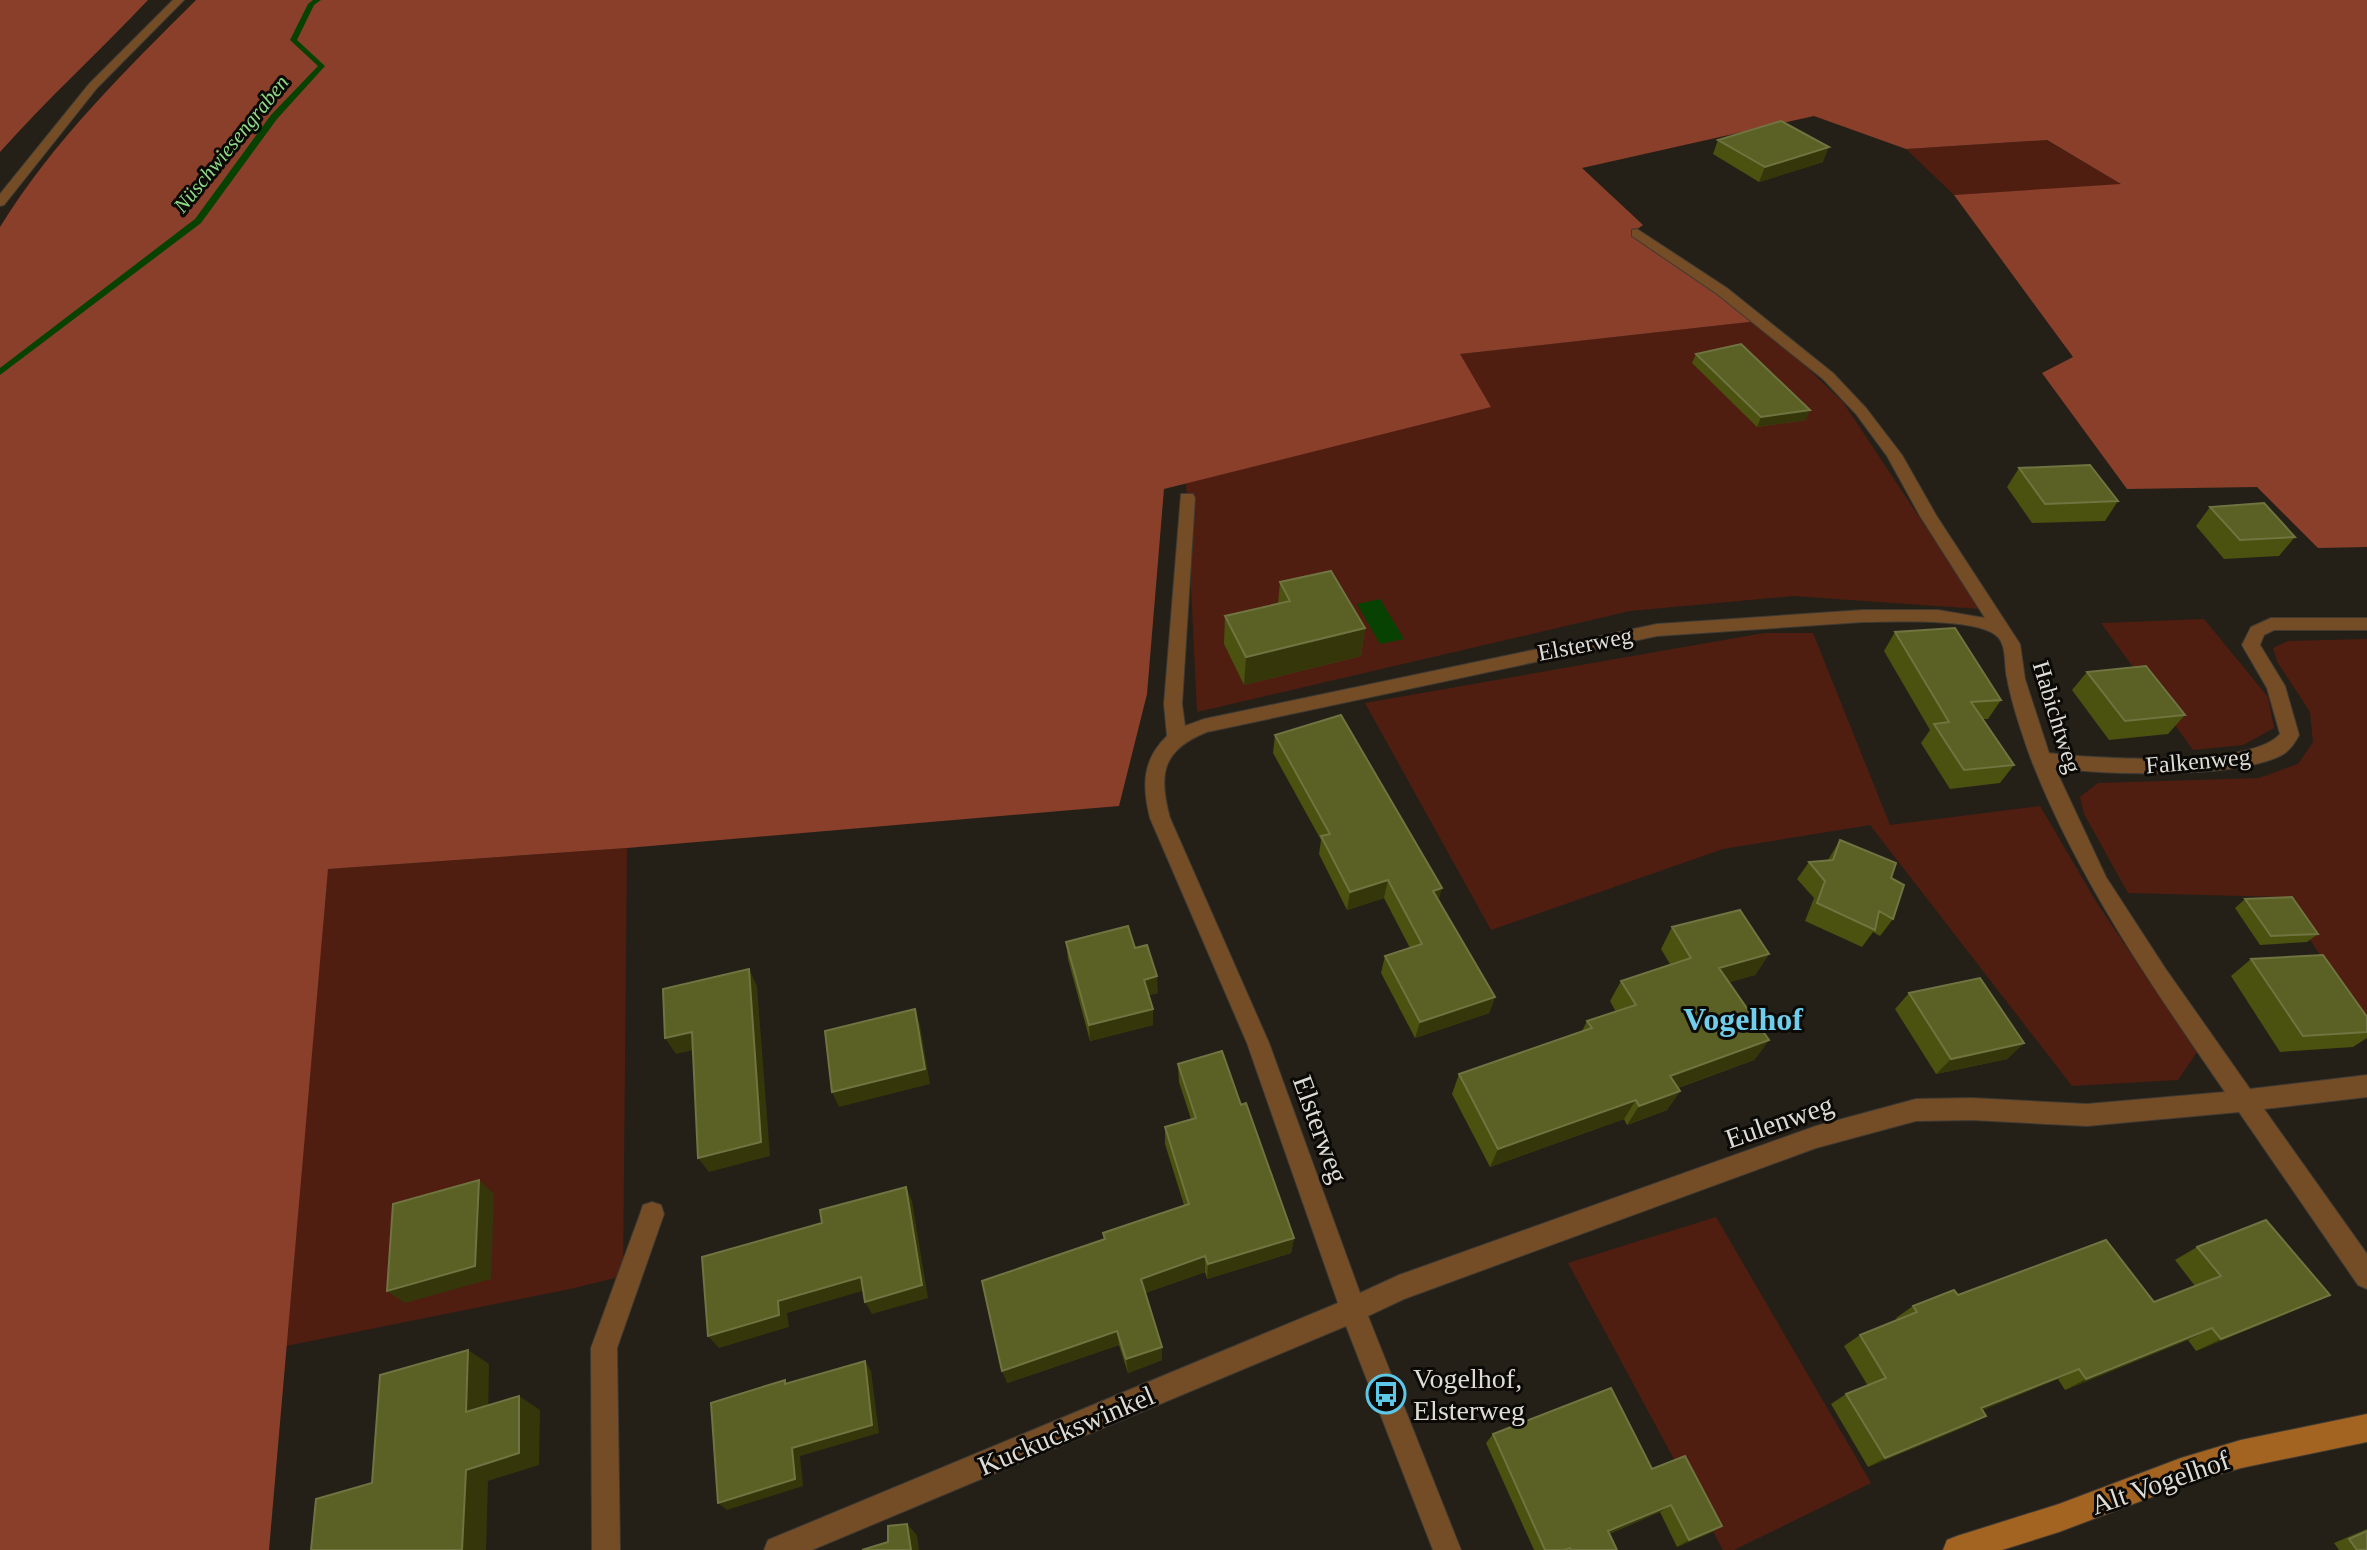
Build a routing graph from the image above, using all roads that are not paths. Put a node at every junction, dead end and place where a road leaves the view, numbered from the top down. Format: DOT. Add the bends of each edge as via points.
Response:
graph roads {
  1 [pos="178,0"];
  2 [pos="0,202"];
  3 [pos="1637,233"];
  4 [pos="1187,498"];
  5 [pos="2367,624"];
  6 [pos="2000,630"];
  7 [pos="1177,737"];
  8 [pos="2041,759"];
  9 [pos="2367,1087"];
  10 [pos="2247,1100"];
  11 [pos="652,1214"];
  12 [pos="2367,1276"];
  13 [pos="1353,1310"];
  14 [pos="2367,1428"];
  15 [pos="606,1550"];
  16 [pos="778,1550"];
  17 [pos="1447,1550"];
  18 [pos="1957,1550"];
  1 -- 2 [label="street" via="93,86"];
  3 -- 6 [label="street, Habichtweg" via="1768,325 1828,376 1894,455"];
  4 -- 7 [label="street" via="1173,704"];
  5 -- 8 [label="street, Falkenweg" via="2271,624 2257,631 2251,645 2276,686 2290,735 2277,748 2256,757 2126,767"];
  6 -- 7 [label="street, Elsterweg" via="1976,621 1876,616 1657,630 1222,721"];
  6 -- 8 [label="street, Habichtweg" via="2011,644 2016,679"];
  7 -- 13 [label="street, Elsterweg" via="1152,773 1152,795 1258,1043"];
  8 -- 10 [label="street, Habichtweg" via="2098,882 2157,975"];
  9 -- 10 [label="street"];
  10 -- 12 [label="street, Habichtweg"];
  10 -- 13 [label="street, Eulenweg" via="2087,1115 1916,1110 1816,1137 1399,1288"];
  11 -- 15 [label="street" via="604,1348"];
  13 -- 16 [label="street, Kuckuckswinkel"];
  13 -- 17 [label="street, Elsterweg"];
  14 -- 18 [label="main road, Alt Vogelhof" via="2241,1454"];
}
